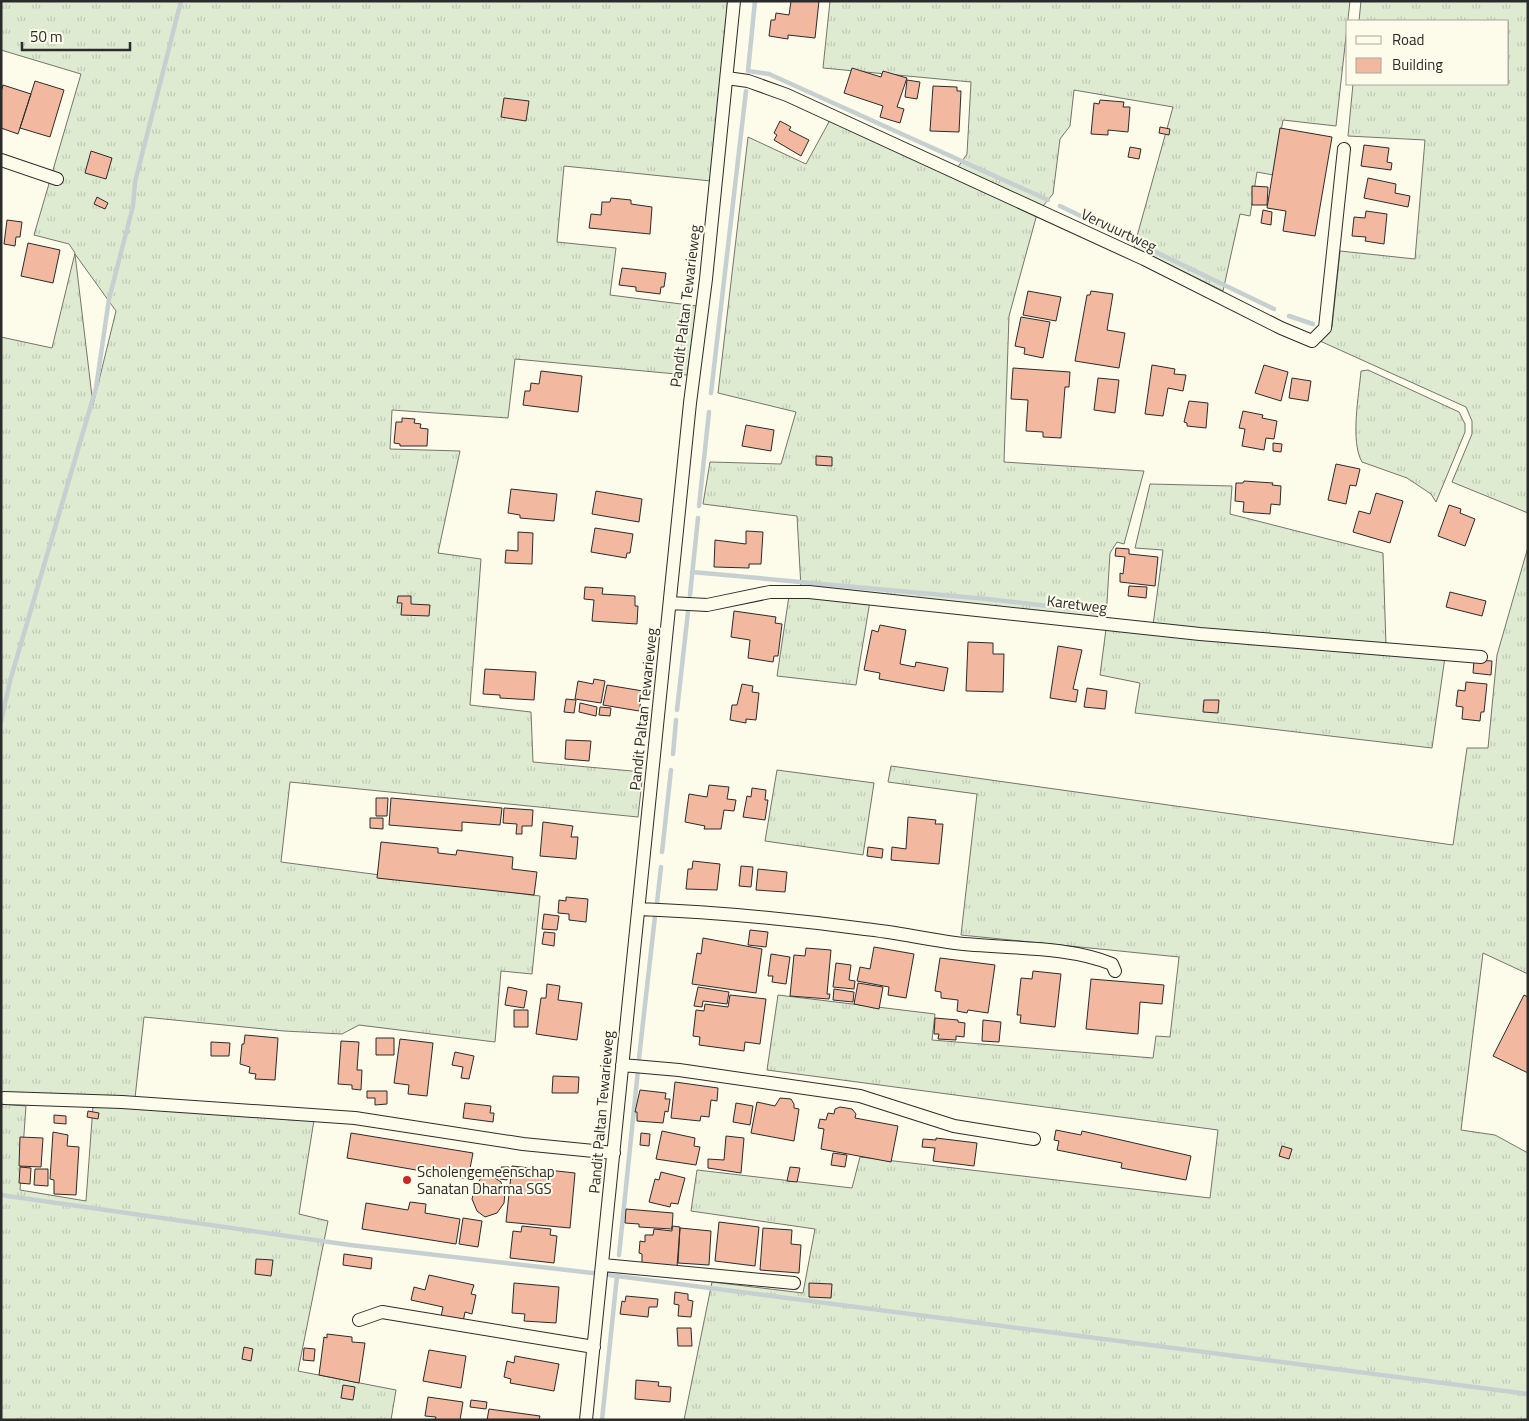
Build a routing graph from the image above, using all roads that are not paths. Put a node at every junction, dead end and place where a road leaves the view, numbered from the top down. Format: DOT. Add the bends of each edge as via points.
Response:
graph roads {
  1 [pos="734,1"];
  2 [pos="727,78"];
  3 [pos="1344,149"];
  4 [pos="1,160"];
  5 [pos="57,179"];
  6 [pos="670,603"];
  7 [pos="1481,657"];
  8 [pos="639,909"];
  9 [pos="1115,971"];
  10 [pos="622,1065"];
  11 [pos="4,1098"];
  12 [pos="1034,1139"];
  13 [pos="614,1153"];
  14 [pos="602,1265"];
  15 [pos="794,1283"];
  16 [pos="359,1320"];
  17 [pos="594,1347"];
  18 [pos="586,1420"];
  1 -- 2 [label="street, Pandit Paltan Tewarieweg"];
  2 -- 3 [label="street, Vervuurtweg" via="748,81 787,95 1144,259 1312,341 1325,328"];
  2 -- 6 [label="street, Pandit Paltan Tewarieweg"];
  4 -- 5 [label="street"];
  6 -- 7 [label="street, Karetweg" via="707,605 770,592 809,592 1218,636"];
  6 -- 8 [label="street, Pandit Paltan Tewarieweg"];
  8 -- 9 [label="street" via="755,916 956,943 1083,955 1112,964"];
  8 -- 10 [label="street, Pandit Paltan Tewarieweg"];
  10 -- 12 [label="street" via="860,1096 954,1126"];
  10 -- 13 [label="street, Pandit Paltan Tewarieweg"];
  11 -- 13 [label="street" via="122,1102 355,1118 522,1144"];
  13 -- 14 [label="street, Pandit Paltan Tewarieweg"];
  14 -- 15 [label="street"];
  14 -- 17 [label="street, Pandit Paltan Tewarieweg"];
  16 -- 17 [label="street" via="382,1312"];
  17 -- 18 [label="street, Pandit Paltan Tewarieweg"];
}
